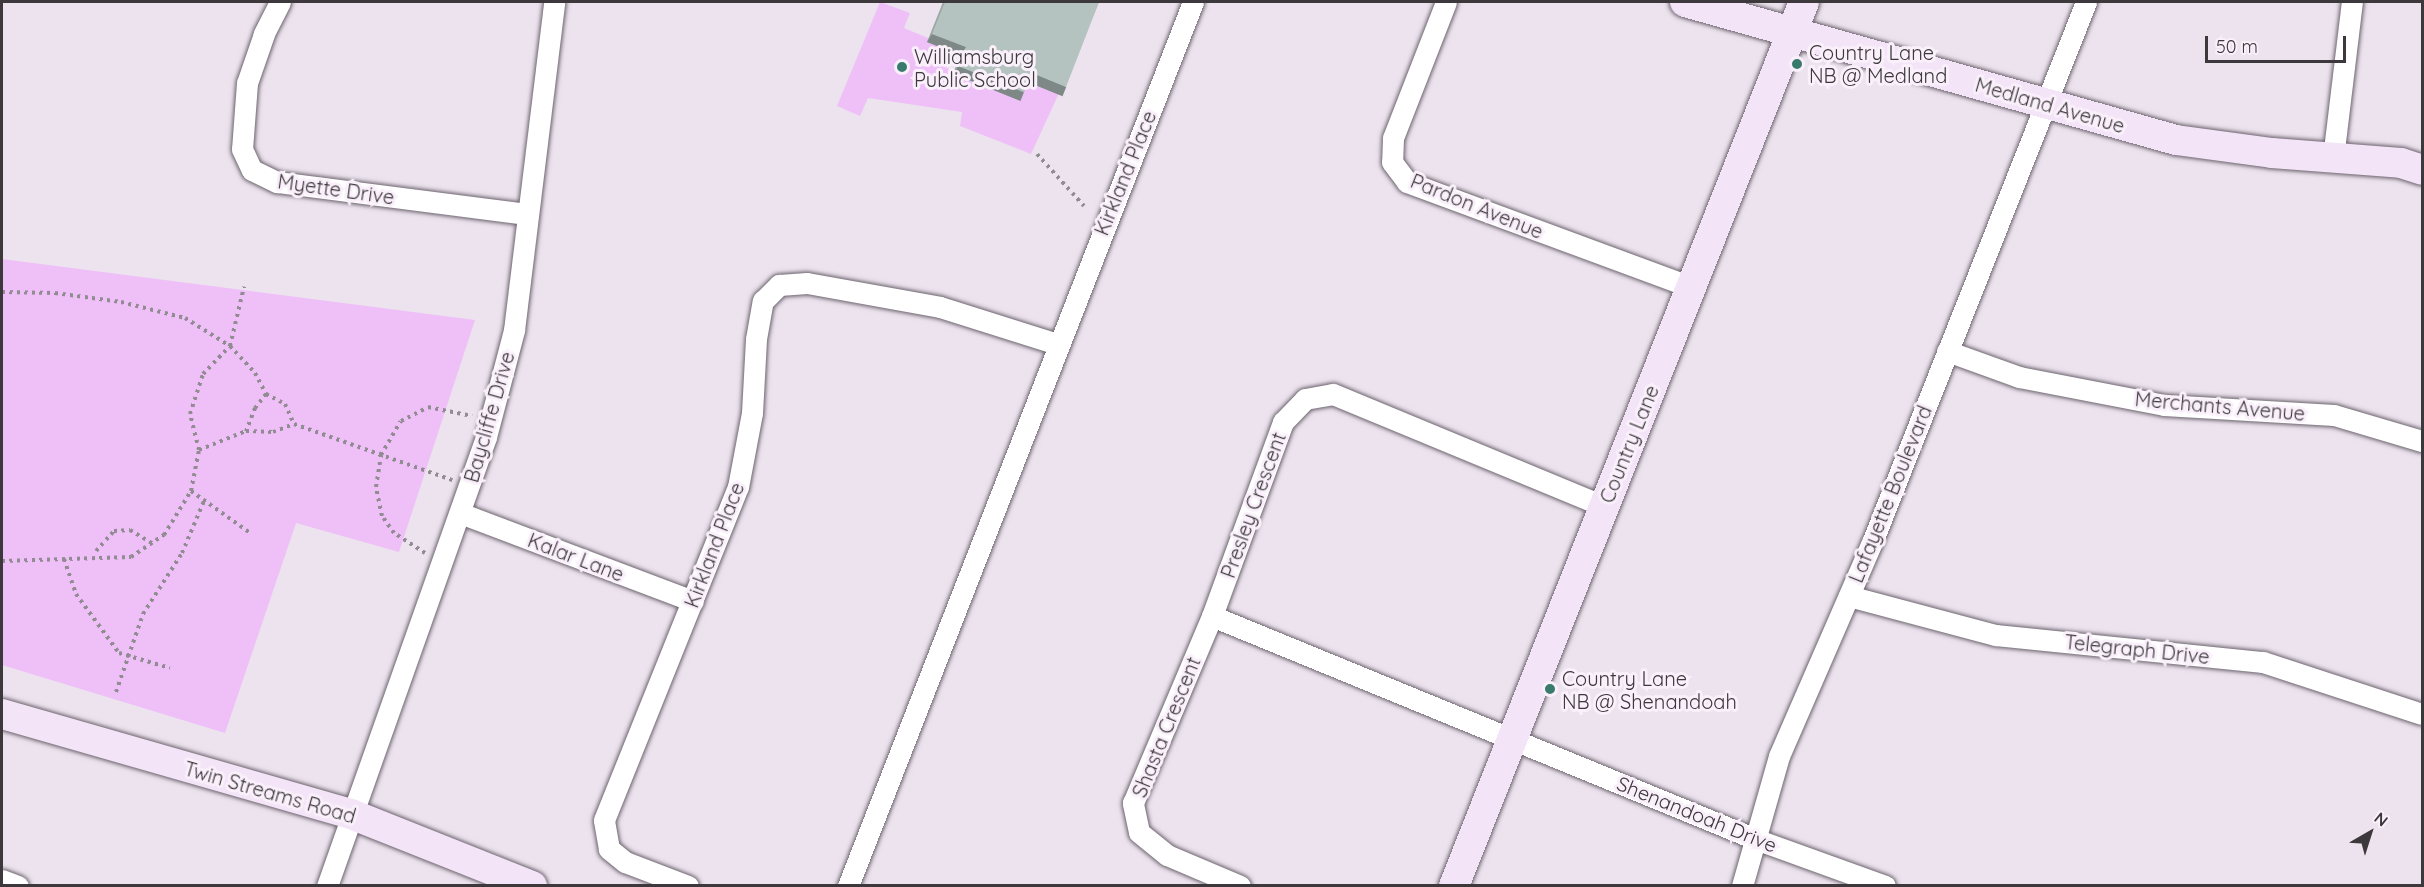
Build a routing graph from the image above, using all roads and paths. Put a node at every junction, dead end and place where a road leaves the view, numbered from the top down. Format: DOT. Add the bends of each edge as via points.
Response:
graph roads {
  1 [pos="280,2"];
  2 [pos="554,2"];
  3 [pos="1193,2"];
  4 [pos="1446,2"];
  5 [pos="1685,2"];
  6 [pos="1804,2"];
  7 [pos="2086,2"];
  8 [pos="2352,2"];
  9 [pos="1792,33"];
  10 [pos="2046,103"];
  11 [pos="1036,154"];
  12 [pos="2333,158"];
  13 [pos="2422,170"];
  14 [pos="1084,206"];
  15 [pos="528,214"];
  16 [pos="244,286"];
  17 [pos="1693,288"];
  18 [pos="2,292"];
  19 [pos="1057,344"];
  20 [pos="230,346"];
  21 [pos="1947,351"];
  22 [pos="266,394"];
  23 [pos="490,420"];
  24 [pos="294,424"];
  25 [pos="246,431"];
  26 [pos="2422,441"];
  27 [pos="199,450"];
  28 [pos="381,455"];
  29 [pos="469,486"];
  30 [pos="191,491"];
  31 [pos="204,501"];
  32 [pos="1604,506"];
  33 [pos="460,513"];
  34 [pos="249,532"];
  35 [pos="152,543"];
  36 [pos="96,551"];
  37 [pos="64,559"];
  38 [pos="2,561"];
  39 [pos="441,563"];
  40 [pos="1849,596"];
  41 [pos="693,601"];
  42 [pos="1212,616"];
  43 [pos="127,655"];
  44 [pos="170,668"];
  45 [pos="116,692"];
  46 [pos="2,714"];
  47 [pos="2422,714"];
  48 [pos="1512,737"];
  49 [pos="351,814"];
  50 [pos="1758,840"];
  51 [pos="2,880"];
  52 [pos="18,885"];
  53 [pos="327,885"];
  54 [pos="532,885"];
  55 [pos="688,885"];
  56 [pos="848,885"];
  57 [pos="1240,885"];
  58 [pos="1454,885"];
  59 [pos="1742,885"];
  60 [pos="1885,885"];
  1 -- 15 [label="street, Myette Drive" via="247,83 242,149 252,171 277,182"];
  2 -- 15 [label="street, Baycliffe Drive"];
  3 -- 19 [label="street, Kirkland Place"];
  4 -- 17 [label="street, Pardon Avenue" via="1393,138 1392,162 1407,182"];
  5 -- 9 [label="street, Medland Avenue"];
  6 -- 9 [label="street, Country Lane"];
  7 -- 10 [label="street, Lafayette Boulevard"];
  8 -- 12 [label="street"];
  9 -- 10 [label="street, Medland Avenue"];
  9 -- 17 [label="street, Country Lane"];
  10 -- 12 [label="street, Medland Avenue" via="2176,140"];
  10 -- 21 [label="street, Lafayette Boulevard"];
  11 -- 14 [label="path"];
  12 -- 13 [label="street, Medland Avenue" via="2401,163"];
  15 -- 23 [label="street, Baycliffe Drive" via="514,330"];
  16 -- 20 [label="path"];
  17 -- 32 [label="street, Country Lane"];
  18 -- 20 [label="path" via="55,293 121,302 185,318"];
  19 -- 41 [label="street, Kirkland Place" via="940,307 807,284 779,285 763,301 756,339 752,413 738,488"];
  19 -- 56 [label="street, Kirkland Place"];
  20 -- 22 [label="path" via="255,373"];
  20 -- 27 [label="path" via="203,374 190,414"];
  21 -- 26 [label="street, Merchants Avenue" via="2019,376 2164,405 2334,416"];
  21 -- 40 [label="street, Lafayette Boulevard"];
  22 -- 24 [label="path" via="285,404"];
  22 -- 25 [label="path" via="255,408"];
  23 -- 28 [label="path" via="428,407 401,421"];
  23 -- 29 [label="street, Baycliffe Drive"];
  24 -- 25 [label="path" via="273,432"];
  24 -- 28 [label="path"];
  25 -- 27 [label="path"];
  27 -- 30 [label="path"];
  28 -- 29 [label="path"];
  28 -- 39 [label="path" via="376,487 382,516 394,533"];
  29 -- 33 [label="street, Baycliffe Drive"];
  30 -- 31 [label="path"];
  30 -- 35 [label="path" via="165,535"];
  31 -- 34 [label="path"];
  31 -- 43 [label="path" via="182,553 143,614"];
  32 -- 42 [label="street, Presley Crescent" via="1333,393 1305,399 1283,422"];
  32 -- 48 [label="street, Country Lane"];
  33 -- 39 [label="street, Baycliffe Drive"];
  33 -- 41 [label="street, Kalar Lane"];
  35 -- 36 [label="path" via="130,530 114,531"];
  35 -- 37 [label="path" via="130,557"];
  37 -- 38 [label="path"];
  37 -- 43 [label="path" via="76,594 119,653"];
  39 -- 49 [label="street, Baycliffe Drive"];
  40 -- 47 [label="street, Telegraph Drive" via="1996,635 2263,662"];
  40 -- 50 [label="street, Lafayette Boulevard" via="1779,756"];
  41 -- 55 [label="street, Kirkland Place" via="604,820 609,849 625,862"];
  42 -- 48 [label="street"];
  42 -- 57 [label="street, Shasta Crescent" via="1133,803 1139,832 1167,855"];
  43 -- 44 [label="path"];
  43 -- 45 [label="path"];
  46 -- 49 [label="street, Twin Streams Road"];
  48 -- 50 [label="street, Shenandoah Drive"];
  48 -- 58 [label="street, Country Lane"];
  49 -- 53 [label="street, Baycliffe Drive"];
  49 -- 54 [label="street, Twin Streams Road"];
  50 -- 59 [label="street, Lafayette Boulevard"];
  50 -- 60 [label="street, Shenandoah Drive"];
  51 -- 52 [label="street"];
}
